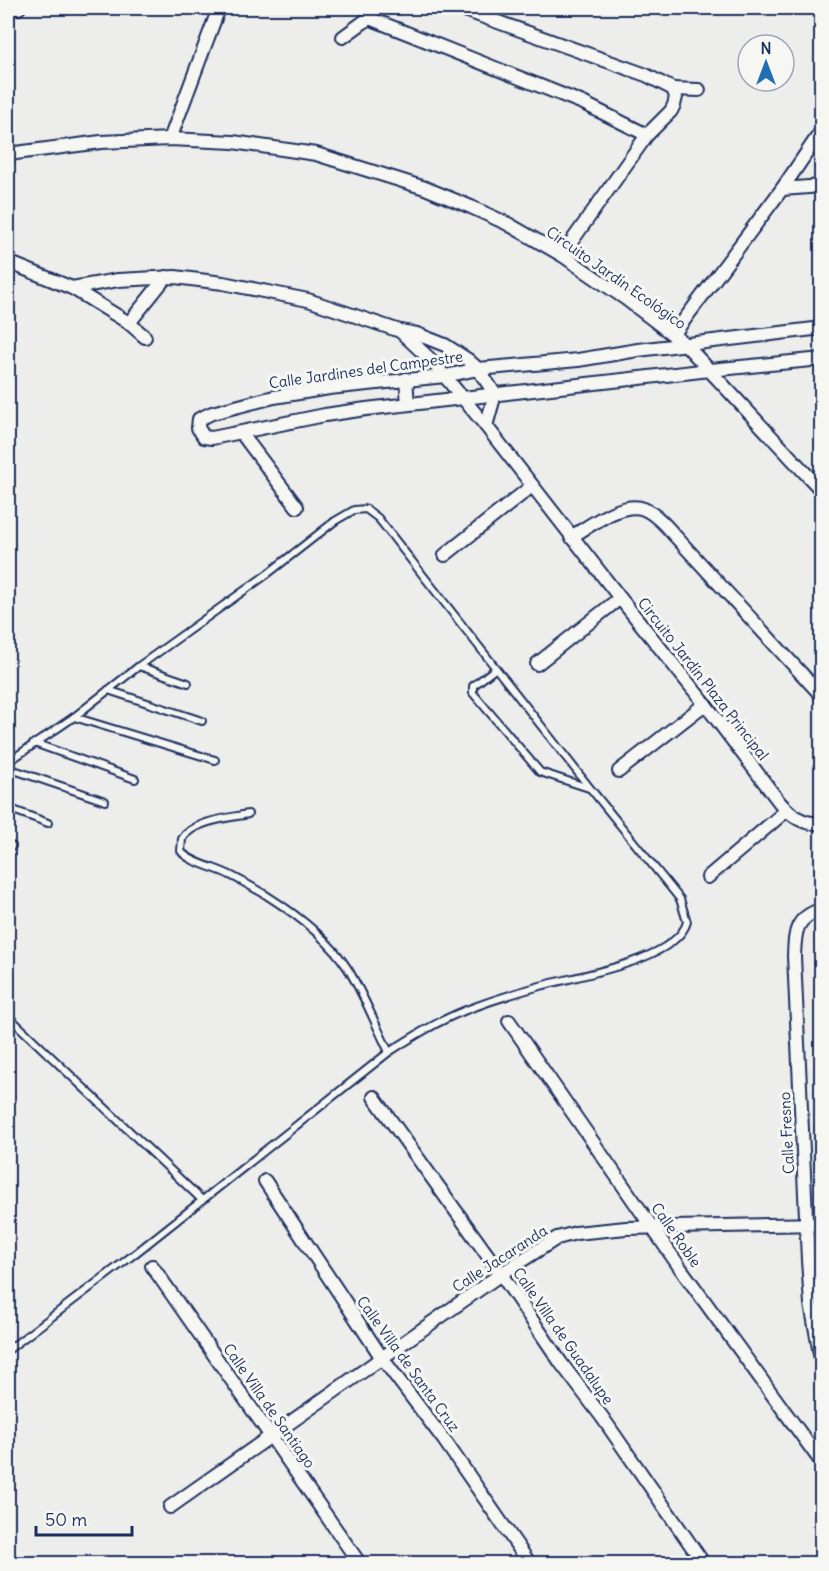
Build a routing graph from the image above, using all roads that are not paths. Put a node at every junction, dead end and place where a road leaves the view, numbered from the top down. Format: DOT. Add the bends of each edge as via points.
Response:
graph roads {
  1 [pos="19,8"];
  2 [pos="219,8"];
  3 [pos="459,8"];
  4 [pos="8,9"];
  5 [pos="369,13"];
  6 [pos="344,37"];
  7 [pos="673,89"];
  8 [pos="699,90"];
  9 [pos="822,130"];
  10 [pos="647,135"];
  11 [pos="170,139"];
  12 [pos="8,154"];
  13 [pos="822,186"];
  14 [pos="782,189"];
  15 [pos="562,255"];
  16 [pos="8,262"];
  17 [pos="166,277"];
  18 [pos="72,288"];
  19 [pos="129,323"];
  20 [pos="822,328"];
  21 [pos="400,330"];
  22 [pos="673,335"];
  23 [pos="145,337"];
  24 [pos="685,344"];
  25 [pos="822,360"];
  26 [pos="478,369"];
  27 [pos="710,370"];
  28 [pos="445,376"];
  29 [pos="406,379"];
  30 [pos="495,394"];
  31 [pos="463,399"];
  32 [pos="408,404"];
  33 [pos="486,426"];
  34 [pos="242,434"];
  35 [pos="532,486"];
  36 [pos="822,491"];
  37 [pos="297,507"];
  38 [pos="571,537"];
  39 [pos="445,555"];
  40 [pos="620,598"];
  41 [pos="537,664"];
  42 [pos="138,666"];
  43 [pos="495,669"];
  44 [pos="188,683"];
  45 [pos="108,690"];
  46 [pos="822,696"];
  47 [pos="705,704"];
  48 [pos="74,717"];
  49 [pos="202,721"];
  50 [pos="34,743"];
  51 [pos="215,760"];
  52 [pos="8,762"];
  53 [pos="8,768"];
  54 [pos="619,771"];
  55 [pos="135,779"];
  56 [pos="590,788"];
  57 [pos="105,801"];
  58 [pos="8,808"];
  59 [pos="787,810"];
  60 [pos="248,814"];
  61 [pos="48,823"];
  62 [pos="822,824"];
  63 [pos="708,877"];
  64 [pos="820,910"];
  65 [pos="8,1016"];
  66 [pos="509,1021"];
  67 [pos="389,1052"];
  68 [pos="374,1097"];
  69 [pos="265,1181"];
  70 [pos="201,1199"];
  71 [pos="822,1224"];
  72 [pos="806,1225"];
  73 [pos="653,1228"];
  74 [pos="152,1266"];
  75 [pos="501,1274"];
  76 [pos="8,1350"];
  77 [pos="382,1358"];
  78 [pos="822,1365"];
  79 [pos="270,1436"];
  80 [pos="822,1463"];
  81 [pos="170,1507"];
  82 [pos="360,1563"];
  83 [pos="530,1563"];
  84 [pos="704,1563"];
  1 -- 4 [label="street"];
  2 -- 11 [label="street"];
  3 -- 7 [label="street" via="646,75"];
  5 -- 6 [label="street"];
  5 -- 10 [label="street" via="583,103"];
  7 -- 8 [label="street"];
  7 -- 10 [label="street" via="676,101 671,111"];
  9 -- 14 [label="street"];
  10 -- 15 [label="street"];
  11 -- 12 [label="street, Circuito Jardín Ecológico" via="101,142"];
  11 -- 15 [label="street, Circuito Jardín Ecológico" via="233,142 316,154 425,188 508,224"];
  13 -- 14 [label="street"];
  14 -- 22 [label="street"];
  15 -- 22 [label="street, Circuito Jardín Ecológico"];
  16 -- 18 [label="street"];
  17 -- 18 [label="street" via="103,281"];
  17 -- 19 [label="street"];
  17 -- 21 [label="street" via="308,300"];
  18 -- 19 [label="street"];
  19 -- 23 [label="street"];
  20 -- 24 [label="street, Calle Jardines del Campestre"];
  21 -- 26 [label="street" via="445,345"];
  21 -- 28 [label="street, Circuito Jardín Plaza Principal"];
  22 -- 24 [label="street, Circuito Jardín Ecológico"];
  24 -- 26 [label="street, Calle Jardines del Campestre" via="579,360"];
  24 -- 27 [label="street, Circuito Jardín Ecológico"];
  25 -- 27 [label="street, Calle Jardines del Campestre"];
  26 -- 28 [label="street, Calle Jardines del Campestre"];
  26 -- 30 [label="street"];
  27 -- 30 [label="street, Calle Jardines del Campestre"];
  27 -- 36 [label="street, Circuito Jardín Ecológico"];
  28 -- 29 [label="street, Calle Jardines del Campestre"];
  28 -- 31 [label="street, Circuito Jardín Plaza Principal"];
  29 -- 32 [label="street"];
  29 -- 34 [label="street, Calle Jardines del Campestre" via="274,397 202,416 198,421 200,433 207,438"];
  30 -- 31 [label="street, Calle Jardines del Campestre"];
  30 -- 33 [label="street"];
  31 -- 32 [label="street, Calle Jardines del Campestre"];
  31 -- 33 [label="street, Circuito Jardín Plaza Principal"];
  32 -- 34 [label="street, Calle Jardines del Campestre" via="325,415"];
  33 -- 35 [label="street, Circuito Jardín Plaza Principal"];
  34 -- 37 [label="street"];
  35 -- 38 [label="street, Circuito Jardín Plaza Principal"];
  35 -- 39 [label="street"];
  38 -- 40 [label="street, Circuito Jardín Plaza Principal"];
  38 -- 46 [label="street" via="625,508 638,507 652,513"];
  40 -- 41 [label="street"];
  40 -- 47 [label="street, Circuito Jardín Plaza Principal"];
  42 -- 43 [label="lane" via="335,521 350,511 366,509 378,518"];
  42 -- 44 [label="lane"];
  42 -- 45 [label="lane"];
  43 -- 56 [label="lane"];
  43 -- 56 [label="lane" via="473,686 473,693 540,772"];
  45 -- 48 [label="lane"];
  45 -- 49 [label="lane"];
  47 -- 54 [label="street"];
  47 -- 59 [label="street, Circuito Jardín Plaza Principal"];
  48 -- 50 [label="lane"];
  48 -- 51 [label="lane"];
  50 -- 52 [label="lane"];
  50 -- 55 [label="lane"];
  53 -- 57 [label="lane"];
  56 -- 67 [label="lane" via="680,899 687,922 680,936 635,961 463,1011"];
  58 -- 61 [label="lane"];
  59 -- 62 [label="street, Circuito Jardín Plaza Principal" via="805,822"];
  59 -- 63 [label="street"];
  60 -- 67 [label="lane" via="187,832 181,842 183,854 269,897 318,935 348,970"];
  64 -- 72 [label="street, Calle Fresno" via="806,916 795,934"];
  65 -- 70 [label="lane"];
  66 -- 73 [label="street, Calle Roble"];
  67 -- 70 [label="lane"];
  68 -- 75 [label="street, Calle Villa de Guadalupe"];
  69 -- 77 [label="street, Calle Villa de Santa Cruz"];
  70 -- 76 [label="lane"];
  71 -- 72 [label="street, Calle Jacaranda"];
  72 -- 73 [label="street, Calle Jacaranda"];
  72 -- 78 [label="street, Calle Fresno" via="811,1304"];
  73 -- 75 [label="street, Calle Jacaranda" via="596,1230 557,1238"];
  73 -- 80 [label="street, Calle Roble"];
  74 -- 79 [label="street, Calle Villa de Santiago"];
  75 -- 77 [label="street, Calle Jacaranda"];
  75 -- 84 [label="street, Calle Villa de Guadalupe"];
  77 -- 79 [label="street, Calle Jacaranda"];
  77 -- 83 [label="street, Calle Villa de Santa Cruz"];
  79 -- 81 [label="street, Calle Jacaranda"];
  79 -- 82 [label="street, Calle Villa de Santiago"];
}
